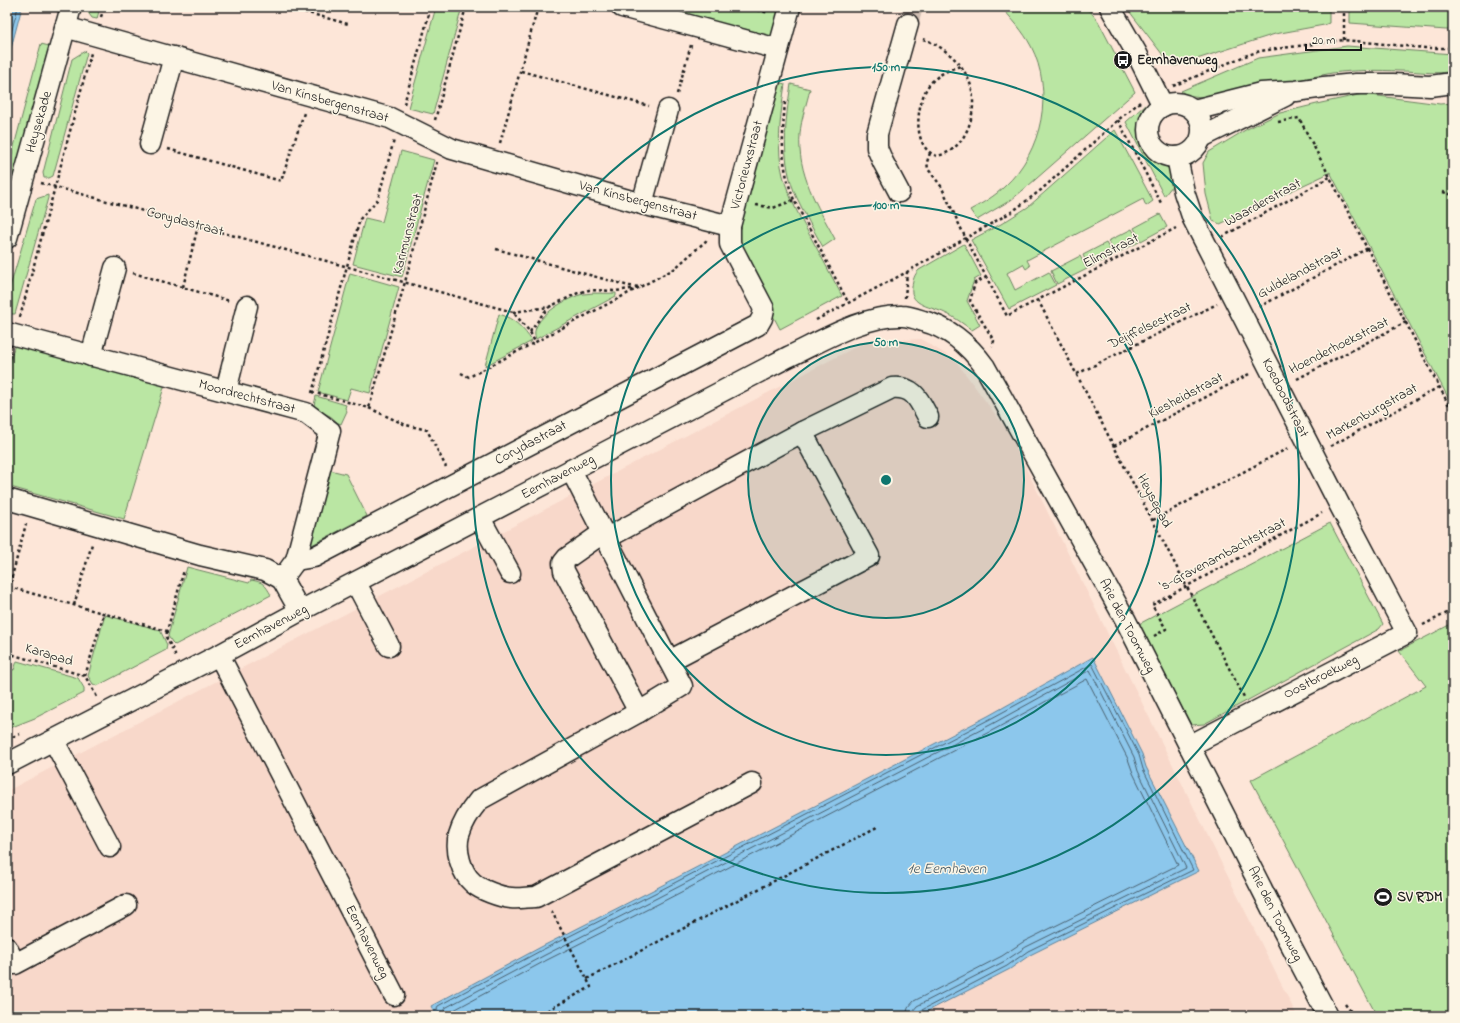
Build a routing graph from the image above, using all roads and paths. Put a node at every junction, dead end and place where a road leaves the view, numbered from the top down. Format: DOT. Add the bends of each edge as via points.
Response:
graph roads {
  1 [pos="71,7"];
  2 [pos="104,7"];
  3 [pos="287,7"];
  4 [pos="431,7"];
  5 [pos="466,7"];
  6 [pos="538,7"];
  7 [pos="622,7"];
  8 [pos="790,7"];
  9 [pos="1110,7"];
  10 [pos="1344,7"];
  11 [pos="348,24"];
  12 [pos="65,27"];
  13 [pos="697,27"];
  14 [pos="907,29"];
  15 [pos="96,36"];
  16 [pos="1453,48"];
  17 [pos="778,49"];
  18 [pos="174,58"];
  19 [pos="961,66"];
  20 [pos="521,70"];
  21 [pos="1453,83"];
  22 [pos="1430,86"];
  23 [pos="1296,91"];
  24 [pos="1453,94"];
  25 [pos="310,95"];
  26 [pos="785,101"];
  27 [pos="1163,106"];
  28 [pos="668,110"];
  29 [pos="1194,110"];
  30 [pos="1118,120"];
  31 [pos="1278,122"];
  32 [pos="399,123"];
  33 [pos="1202,137"];
  34 [pos="436,141"];
  35 [pos="150,144"];
  36 [pos="930,153"];
  37 [pos="1178,157"];
  38 [pos="495,161"];
  39 [pos="1330,177"];
  40 [pos="22,179"];
  41 [pos="56,187"];
  42 [pos="899,192"];
  43 [pos="1443,192"];
  44 [pos="1453,195"];
  45 [pos="794,200"];
  46 [pos="737,201"];
  47 [pos="1162,203"];
  48 [pos="642,204"];
  49 [pos="1193,219"];
  50 [pos="198,226"];
  51 [pos="730,226"];
  52 [pos="7,238"];
  53 [pos="1206,246"];
  54 [pos="1368,248"];
  55 [pos="496,249"];
  56 [pos="347,266"];
  57 [pos="115,268"];
  58 [pos="907,272"];
  59 [pos="987,277"];
  60 [pos="405,282"];
  61 [pos="183,287"];
  62 [pos="640,287"];
  63 [pos="1232,297"];
  64 [pos="1038,300"];
  65 [pos="848,302"];
  66 [pos="247,306"];
  67 [pos="549,307"];
  68 [pos="513,312"];
  69 [pos="903,316"];
  70 [pos="1242,316"];
  71 [pos="762,318"];
  72 [pos="1406,322"];
  73 [pos="530,332"];
  74 [pos="11,334"];
  75 [pos="535,342"];
  76 [pos="91,356"];
  77 [pos="1268,364"];
  78 [pos="7,365"];
  79 [pos="985,367"];
  80 [pos="461,373"];
  81 [pos="1076,374"];
  82 [pos="1440,387"];
  83 [pos="1280,388"];
  84 [pos="226,391"];
  85 [pos="312,392"];
  86 [pos="369,408"];
  87 [pos="306,413"];
  88 [pos="1453,413"];
  89 [pos="928,417"];
  90 [pos="802,432"];
  91 [pos="1114,446"];
  92 [pos="1310,447"];
  93 [pos="571,470"];
  94 [pos="455,483"];
  95 [pos="7,499"];
  96 [pos="1339,504"];
  97 [pos="31,506"];
  98 [pos="480,518"];
  99 [pos="1153,520"];
  100 [pos="97,525"];
  101 [pos="605,535"];
  102 [pos="189,552"];
  103 [pos="296,560"];
  104 [pos="510,573"];
  105 [pos="282,579"];
  106 [pos="356,583"];
  107 [pos="1187,586"];
  108 [pos="9,587"];
  109 [pos="7,595"];
  110 [pos="74,605"];
  111 [pos="1453,610"];
  112 [pos="300,611"];
  113 [pos="104,613"];
  114 [pos="167,631"];
  115 [pos="1407,633"];
  116 [pos="1151,637"];
  117 [pos="389,646"];
  118 [pos="7,653"];
  119 [pos="220,655"];
  120 [pos="176,656"];
  121 [pos="669,661"];
  122 [pos="85,676"];
  123 [pos="639,712"];
  124 [pos="1252,712"];
  125 [pos="105,713"];
  126 [pos="54,741"];
  127 [pos="1189,746"];
  128 [pos="7,764"];
  129 [pos="752,783"];
  130 [pos="877,827"];
  131 [pos="110,847"];
  132 [pos="126,905"];
  133 [pos="550,908"];
  134 [pos="7,948"];
  135 [pos="587,979"];
  136 [pos="394,995"];
  137 [pos="537,1016"];
  138 [pos="1328,1016"];
  1 -- 12 [label="street, Heysekade"];
  2 -- 15 [label="path"];
  3 -- 11 [label="path"];
  4 -- 32 [label="path"];
  5 -- 34 [label="path, Karimunstraat" via="435,120"];
  6 -- 20 [label="path"];
  7 -- 13 [label="street"];
  8 -- 17 [label="street, Victorieuxstraat"];
  9 -- 27 [label="street"];
  10 -- 16 [label="path" via="1344,40 1425,48"];
  12 -- 15 [label="street, Van Kinsbergenstraat"];
  12 -- 40 [label="street, Heysekade"];
  13 -- 17 [label="street"];
  13 -- 28 [label="path" via="672,111"];
  14 -- 19 [label="path" via="955,58"];
  14 -- 42 [label="street" via="877,134 877,148"];
  15 -- 18 [label="street, Van Kinsbergenstraat"];
  15 -- 41 [label="path"];
  17 -- 46 [label="street, Victorieuxstraat"];
  18 -- 25 [label="street, Van Kinsbergenstraat"];
  18 -- 35 [label="street"];
  19 -- 36 [label="path" via="952,68 936,78 923,96 919,107 918,129"];
  19 -- 36 [label="path" via="971,86 973,100 968,127 963,138 950,152 937,156"];
  20 -- 28 [label="path"];
  20 -- 38 [label="path"];
  21 -- 22 [label="street"];
  22 -- 23 [label="street" via="1356,84"];
  22 -- 24 [label="street"];
  23 -- 29 [label="street" via="1261,93"];
  23 -- 33 [label="street"];
  25 -- 32 [label="street, Van Kinsbergenstraat" via="390,118"];
  25 -- 35 [label="path" via="281,181"];
  26 -- 45 [label="path" via="782,140 784,164"];
  27 -- 29 [label="street" via="1176,103"];
  27 -- 37 [label="street" via="1150,121 1148,134 1158,152"];
  28 -- 48 [label="street"];
  29 -- 33 [label="street" via="1201,123"];
  30 -- 47 [label="path"];
  31 -- 39 [label="path" via="1299,118"];
  32 -- 34 [label="street, Van Kinsbergenstraat"];
  32 -- 56 [label="path" via="378,199 360,219"];
  33 -- 37 [label="street" via="1195,149"];
  34 -- 38 [label="street, Van Kinsbergenstraat" via="452,149"];
  34 -- 60 [label="path, Karimunstraat" via="438,161"];
  36 -- 59 [label="path" via="928,169 941,186"];
  37 -- 49 [label="street, Koedoodstraat" via="1184,192"];
  38 -- 48 [label="street, Van Kinsbergenstraat"];
  39 -- 53 [label="path, Waarderstraat"];
  39 -- 54 [label="path"];
  40 -- 41 [label="path, Corydastraat"];
  40 -- 52 [label="street, Heysekade"];
  41 -- 50 [label="path, Corydastraat"];
  41 -- 74 [label="path"];
  43 -- 44 [label="path"];
  45 -- 46 [label="path" via="773,208"];
  45 -- 65 [label="path"];
  46 -- 51 [label="street, Victorieuxstraat"];
  48 -- 51 [label="street, Van Kinsbergenstraat"];
  49 -- 53 [label="street, Koedoodstraat"];
  49 -- 64 [label="path, Elimstraat"];
  50 -- 56 [label="path, Corydastraat"];
  50 -- 61 [label="path"];
  51 -- 62 [label="path" via="702,244 674,269"];
  51 -- 71 [label="street, Victorieuxstraat" via="730,244 764,310"];
  53 -- 63 [label="street, Koedoodstraat"];
  54 -- 70 [label="path, Guldelandstraat"];
  54 -- 72 [label="path"];
  55 -- 62 [label="path"];
  56 -- 60 [label="path, Corydastraat"];
  56 -- 85 [label="path"];
  57 -- 61 [label="path"];
  57 -- 76 [label="street"];
  58 -- 69 [label="path"];
  59 -- 64 [label="path, Elimstraat" via="1007,316"];
  59 -- 79 [label="path" via="975,283 970,301 994,341"];
  60 -- 68 [label="path, Corydastraat"];
  60 -- 86 [label="path, Karimunstraat"];
  61 -- 66 [label="path"];
  62 -- 67 [label="path" via="589,290"];
  62 -- 75 [label="path"];
  63 -- 70 [label="street, Koedoodstraat"];
  63 -- 81 [label="path, Deijffelsestraat"];
  64 -- 81 [label="path, Heysepad"];
  66 -- 84 [label="street"];
  67 -- 68 [label="path"];
  67 -- 73 [label="path"];
  68 -- 73 [label="path"];
  69 -- 79 [label="street, Arie den Toomweg" via="929,322 953,333"];
  69 -- 93 [label="street, Eemhavenweg" via="875,319 830,337"];
  70 -- 77 [label="street, Koedoodstraat"];
  71 -- 94 [label="street, Corydastraat" via="758,324"];
  72 -- 82 [label="path"];
  72 -- 83 [label="path, Hoenderhoekstraat"];
  73 -- 75 [label="path"];
  74 -- 76 [label="street, Moordrechtstraat"];
  74 -- 78 [label="path"];
  75 -- 80 [label="path" via="469,377"];
  76 -- 84 [label="street, Moordrechtstraat"];
  77 -- 83 [label="street, Koedoodstraat"];
  77 -- 91 [label="path, Kiesheidstraat"];
  79 -- 127 [label="street, Arie den Toomweg" via="1124,619"];
  81 -- 91 [label="path, Heysepad"];
  82 -- 88 [label="path"];
  82 -- 92 [label="path, Markenburgstraat"];
  83 -- 92 [label="street, Koedoodstraat"];
  84 -- 87 [label="street, Moordrechtstraat"];
  85 -- 86 [label="path"];
  85 -- 87 [label="path"];
  86 -- 94 [label="path" via="406,425 427,430"];
  87 -- 103 [label="street, Moordrechtstraat" via="330,430"];
  89 -- 90 [label="street" via="918,398 902,387 892,388"];
  90 -- 101 [label="street"];
  90 -- 121 [label="street" via="869,556"];
  91 -- 99 [label="path, Heysepad"];
  92 -- 96 [label="street, Koedoodstraat"];
  92 -- 99 [label="path, Markenburgstraat"];
  93 -- 98 [label="street, Eemhavenweg"];
  93 -- 101 [label="street"];
  94 -- 103 [label="street, Corydastraat" via="314,556"];
  95 -- 97 [label="street"];
  96 -- 107 [label="path, 's-Gravenambachtstraat"];
  96 -- 115 [label="street, Koedoodstraat"];
  97 -- 100 [label="street"];
  97 -- 108 [label="path"];
  98 -- 104 [label="street"];
  98 -- 106 [label="street, Eemhavenweg"];
  99 -- 107 [label="path, Heysepad"];
  100 -- 102 [label="street"];
  100 -- 110 [label="path"];
  101 -- 121 [label="street"];
  101 -- 123 [label="street" via="567,558 563,566"];
  102 -- 105 [label="street" via="265,570"];
  102 -- 114 [label="path"];
  103 -- 105 [label="street, Moordrechtstraat"];
  105 -- 112 [label="street"];
  106 -- 112 [label="street, Eemhavenweg"];
  106 -- 117 [label="street"];
  107 -- 116 [label="path, 's-Gravenambachtstraat" via="1152,605 1166,629"];
  107 -- 124 [label="path, Heysepad"];
  108 -- 109 [label="path"];
  108 -- 110 [label="path"];
  110 -- 113 [label="path"];
  111 -- 115 [label="path"];
  112 -- 119 [label="street, Eemhavenweg"];
  113 -- 114 [label="path"];
  113 -- 122 [label="path, Karapad"];
  114 -- 120 [label="path" via="166,637"];
  115 -- 124 [label="street, Oostbroekweg"];
  118 -- 122 [label="path, Karapad"];
  119 -- 125 [label="street, Eemhavenweg"];
  119 -- 136 [label="street, Eemhavenweg"];
  121 -- 123 [label="street" via="682,686"];
  122 -- 125 [label="path, Karapad"];
  123 -- 129 [label="street" via="479,800 466,817 459,836 458,851 463,870 474,884 486,891 510,898 536,897"];
  124 -- 127 [label="street, Oostbroekweg"];
  125 -- 126 [label="street, Eemhavenweg"];
  126 -- 128 [label="street, Eemhavenweg"];
  126 -- 131 [label="street"];
  127 -- 138 [label="street, Arie den Toomweg"];
  130 -- 135 [label="path"];
  132 -- 134 [label="street" via="15,964"];
  133 -- 135 [label="path"];
  135 -- 137 [label="path" via="591,987"];
}
